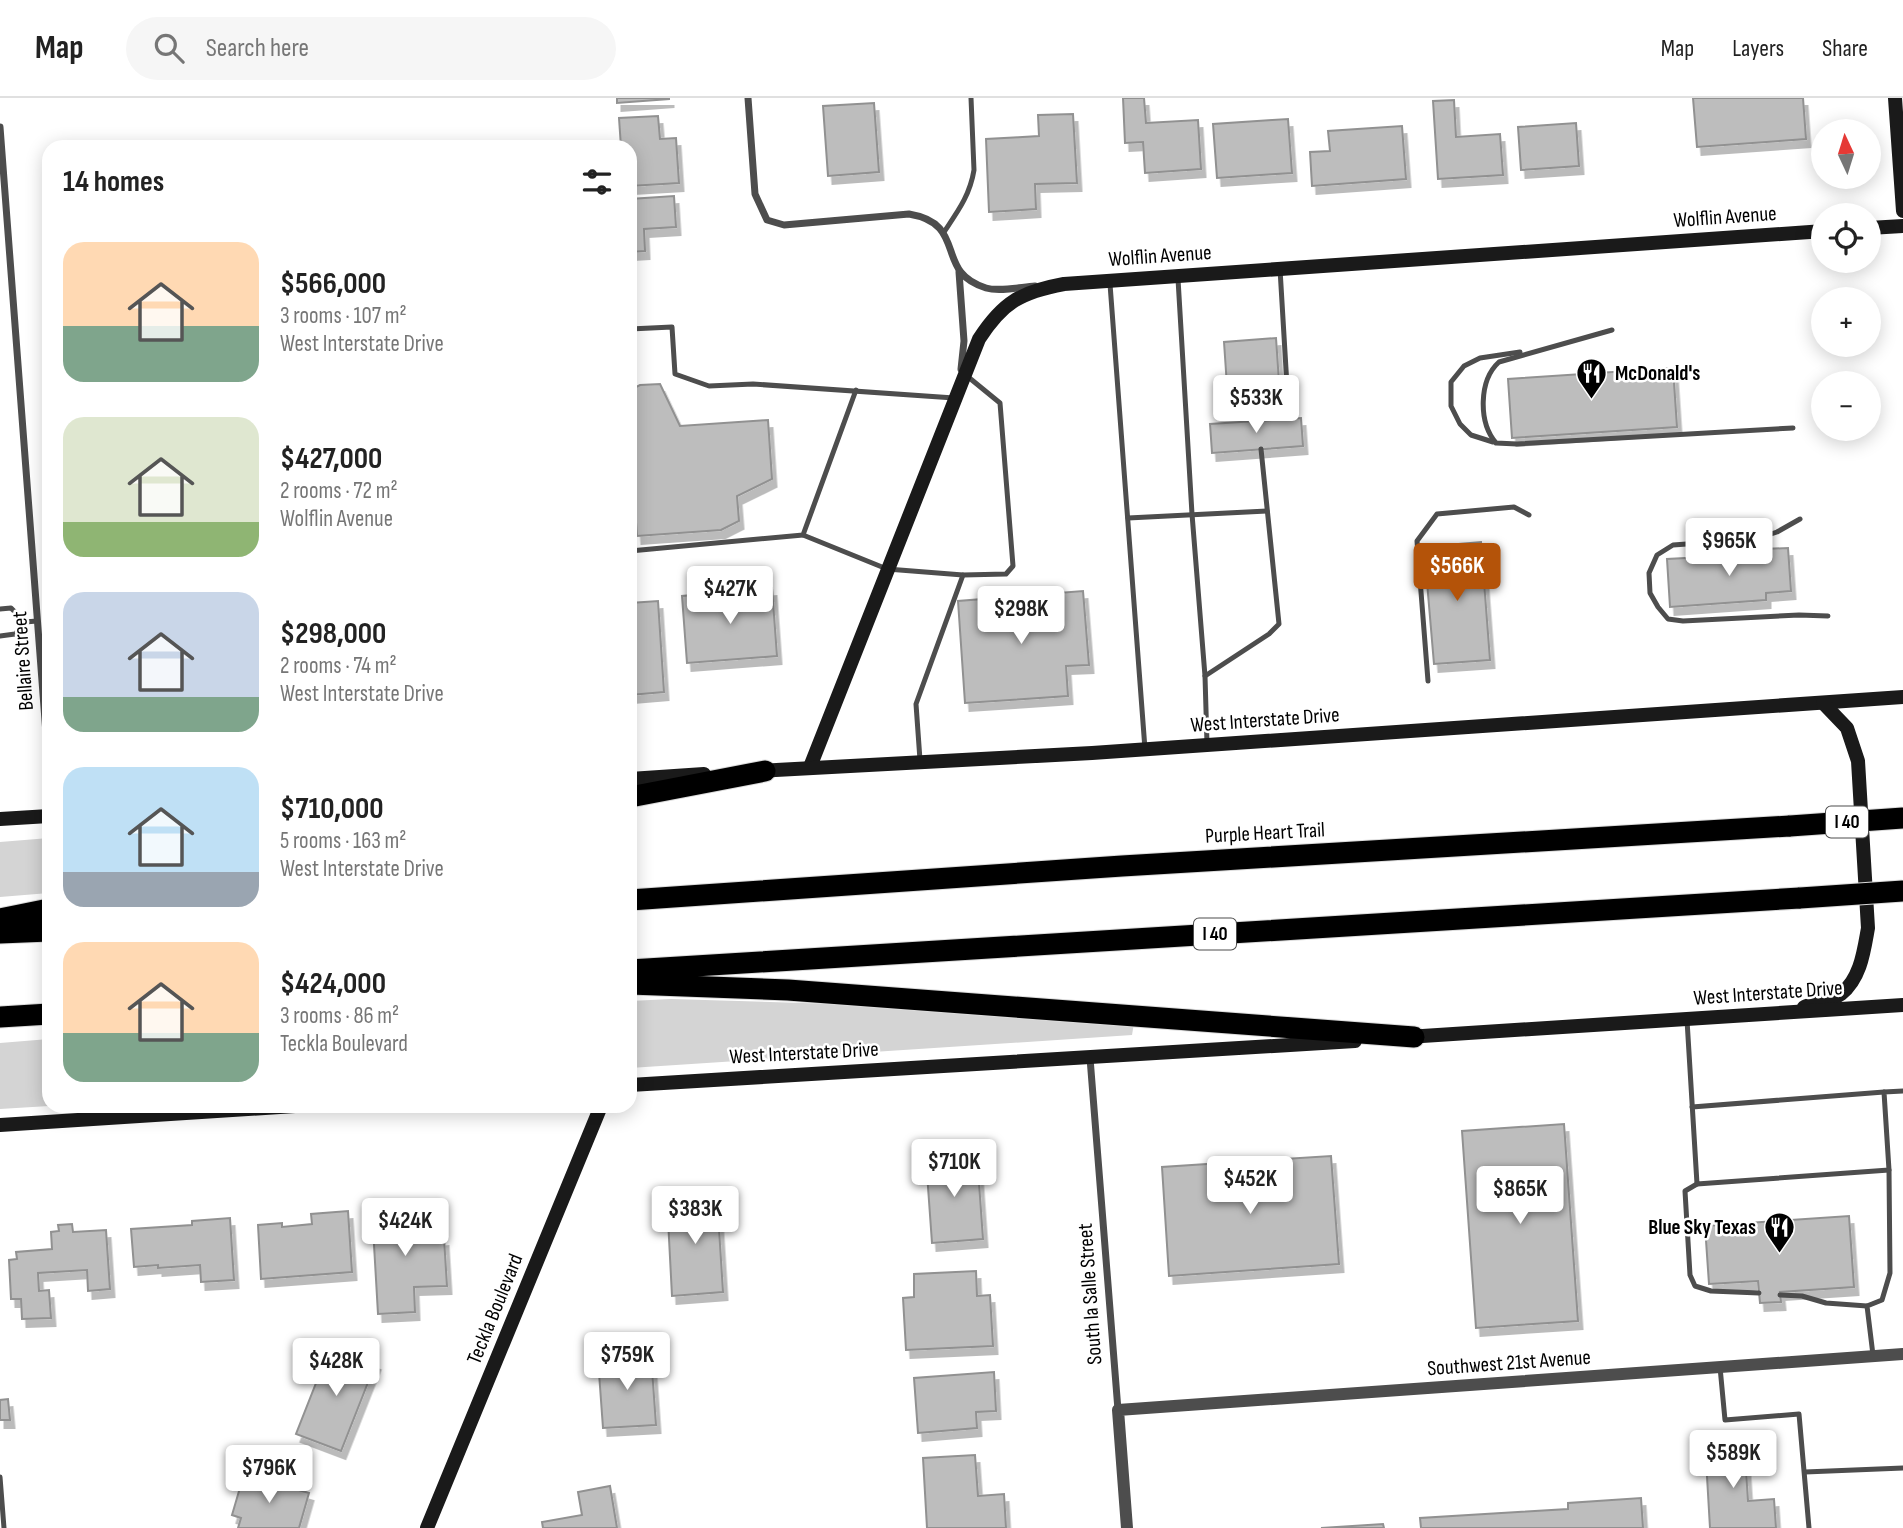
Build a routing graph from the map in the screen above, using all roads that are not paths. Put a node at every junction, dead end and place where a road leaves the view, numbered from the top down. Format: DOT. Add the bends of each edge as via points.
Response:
graph roads {
  1 [pos="748,98"];
  2 [pos="971,98"];
  3 [pos="1895,98"];
  4 [pos="0,127"];
  5 [pos="1903,211"];
  6 [pos="1903,226"];
  7 [pos="1881,227"];
  8 [pos="944,232"];
  9 [pos="1811,232"];
  10 [pos="1280,269"];
  11 [pos="959,272"];
  12 [pos="1178,276"];
  13 [pos="1109,281"];
  14 [pos="1064,284"];
  15 [pos="637,329"];
  16 [pos="1612,330"];
  17 [pos="1537,349"];
  18 [pos="964,374"];
  19 [pos="856,390"];
  20 [pos="956,394"];
  21 [pos="1258,421"];
  22 [pos="1793,428"];
  23 [pos="1496,443"];
  24 [pos="1261,449"];
  25 [pos="1267,511"];
  26 [pos="1192,514"];
  27 [pos="1530,516"];
  28 [pos="1128,518"];
  29 [pos="1800,519"];
  30 [pos="803,536"];
  31 [pos="637,550"];
  32 [pos="887,569"];
  33 [pos="963,575"];
  34 [pos="0,610"];
  35 [pos="1828,616"];
  36 [pos="37,621"];
  37 [pos="25,622"];
  38 [pos="0,636"];
  39 [pos="1205,676"];
  40 [pos="1428,681"];
  41 [pos="42,684"];
  42 [pos="1903,697"];
  43 [pos="1823,703"];
  44 [pos="1207,745"];
  45 [pos="1146,749"];
  46 [pos="920,761"];
  47 [pos="810,766"];
  48 [pos="765,771"];
  49 [pos="637,779"];
  50 [pos="637,796"];
  51 [pos="42,816"];
  52 [pos="1903,818"];
  53 [pos="0,819"];
  54 [pos="1903,891"];
  55 [pos="637,900"];
  56 [pos="42,910"];
  57 [pos="0,919"];
  58 [pos="42,931"];
  59 [pos="0,933"];
  60 [pos="637,970"];
  61 [pos="637,984"];
  62 [pos="1903,1006"];
  63 [pos="1783,1013"];
  64 [pos="42,1014"];
  65 [pos="0,1017"];
  66 [pos="1687,1020"];
  67 [pos="1414,1037"];
  68 [pos="1090,1057"];
  69 [pos="637,1085"];
  70 [pos="1903,1091"];
  71 [pos="1884,1093"];
  72 [pos="1692,1107"];
  73 [pos="186,1113"];
  74 [pos="598,1113"];
  75 [pos="0,1125"];
  76 [pos="1889,1170"];
  77 [pos="1697,1184"];
  78 [pos="1759,1293"];
  79 [pos="1780,1295"];
  80 [pos="1867,1306"];
  81 [pos="1903,1354"];
  82 [pos="1873,1356"];
  83 [pos="1720,1367"];
  84 [pos="1118,1410"];
  85 [pos="1903,1468"];
  86 [pos="1805,1472"];
  87 [pos="0,1477"];
  88 [pos="4,1528"];
  89 [pos="427,1528"];
  90 [pos="1127,1528"];
  91 [pos="1809,1528"];
  1 -- 8 [label="street" via="755,194 767,220 784,225 909,214 934,221"];
  2 -- 8 [label="lane" via="972,181"];
  3 -- 5 [label="main road"];
  4 -- 36 [label="street, Bellaire Street"];
  6 -- 7 [label="main road"];
  8 -- 11 [label="street"];
  9 -- 10 [label="main road, Wolflin Avenue"];
  10 -- 12 [label="main road, Wolflin Avenue"];
  10 -- 21 [label="lane" via="1287,386 1267,398"];
  11 -- 14 [label="street" via="989,289"];
  11 -- 20 [label="street" via="964,341"];
  12 -- 13 [label="main road, Wolflin Avenue"];
  12 -- 26 [label="lane"];
  13 -- 14 [label="main road, Wolflin Avenue"];
  13 -- 28 [label="lane"];
  14 -- 18 [label="main road, Wolflin Avenue" via="1035,289 993,316"];
  15 -- 19 [label="lane" via="672,327 675,374 709,386"];
  16 -- 17 [label="lane"];
  17 -- 23 [label="lane" via="1489,370 1484,414 1487,432"];
  17 -- 23 [label="lane" via="1479,358 1464,366 1451,382 1451,406 1460,424 1471,435"];
  18 -- 20 [label="main road, Wolflin Avenue"];
  18 -- 33 [label="lane" via="1000,403 1013,566 1006,574"];
  19 -- 20 [label="lane"];
  19 -- 30 [label="lane"];
  20 -- 32 [label="main road, Wolflin Avenue"];
  22 -- 23 [label="lane"];
  24 -- 25 [label="lane"];
  25 -- 26 [label="lane"];
  25 -- 39 [label="lane" via="1279,624"];
  26 -- 28 [label="lane"];
  26 -- 39 [label="lane"];
  27 -- 40 [label="lane" via="1514,507 1453,511 1437,514 1422,534 1418,541"];
  28 -- 45 [label="lane"];
  29 -- 35 [label="lane" via="1756,539 1673,545 1657,555 1649,573 1650,593 1668,619 1683,621"];
  30 -- 31 [label="lane"];
  30 -- 32 [label="lane"];
  32 -- 33 [label="lane"];
  32 -- 47 [label="main road, Wolflin Avenue"];
  33 -- 46 [label="lane" via="916,704"];
  34 -- 37 [label="lane" via="11,608"];
  36 -- 37 [label="lane"];
  36 -- 41 [label="street, Bellaire Street"];
  37 -- 38 [label="lane" via="15,634"];
  39 -- 44 [label="lane"];
  42 -- 43 [label="main road, West Interstate Drive"];
  43 -- 44 [label="main road, West Interstate Drive"];
  43 -- 63 [label="main road" via="1847,728 1858,761 1868,928 1864,955 1852,982 1840,995"];
  44 -- 45 [label="main road, West Interstate Drive"];
  45 -- 46 [label="main road, West Interstate Drive"];
  46 -- 47 [label="main road, West Interstate Drive"];
  47 -- 48 [label="main road, West Interstate Drive"];
  48 -- 49 [label="main road, West Interstate Drive"];
  48 -- 50 [label="highway"];
  51 -- 53 [label="main road"];
  52 -- 55 [label="highway, Purple Heart Trail / I 40, bridge"];
  54 -- 60 [label="highway, I 40, bridge"];
  56 -- 57 [label="highway"];
  58 -- 59 [label="highway"];
  61 -- 67 [label="highway" via="788,990"];
  62 -- 63 [label="main road, West Interstate Drive"];
  63 -- 66 [label="main road, West Interstate Drive"];
  64 -- 65 [label="highway"];
  66 -- 67 [label="main road, West Interstate Drive"];
  66 -- 72 [label="lane"];
  67 -- 68 [label="main road, West Interstate Drive"];
  68 -- 69 [label="main road, West Interstate Drive"];
  68 -- 84 [label="street, South la Salle Street"];
  70 -- 71 [label="lane"];
  71 -- 72 [label="lane"];
  71 -- 76 [label="lane"];
  72 -- 77 [label="lane"];
  73 -- 75 [label="main road"];
  74 -- 89 [label="main road, Teckla Boulevard"];
  76 -- 77 [label="lane"];
  76 -- 80 [label="lane" via="1890,1273 1882,1300"];
  77 -- 78 [label="lane" via="1685,1191 1690,1275 1695,1286"];
  79 -- 80 [label="lane"];
  80 -- 82 [label="lane"];
  81 -- 82 [label="street, Southwest 21st Avenue"];
  82 -- 83 [label="street, Southwest 21st Avenue"];
  83 -- 84 [label="street, Southwest 21st Avenue"];
  83 -- 86 [label="lane" via="1725,1420 1799,1414"];
  84 -- 90 [label="street, South la Salle Street"];
  85 -- 86 [label="lane"];
  86 -- 91 [label="lane"];
  87 -- 88 [label="lane"];
}
